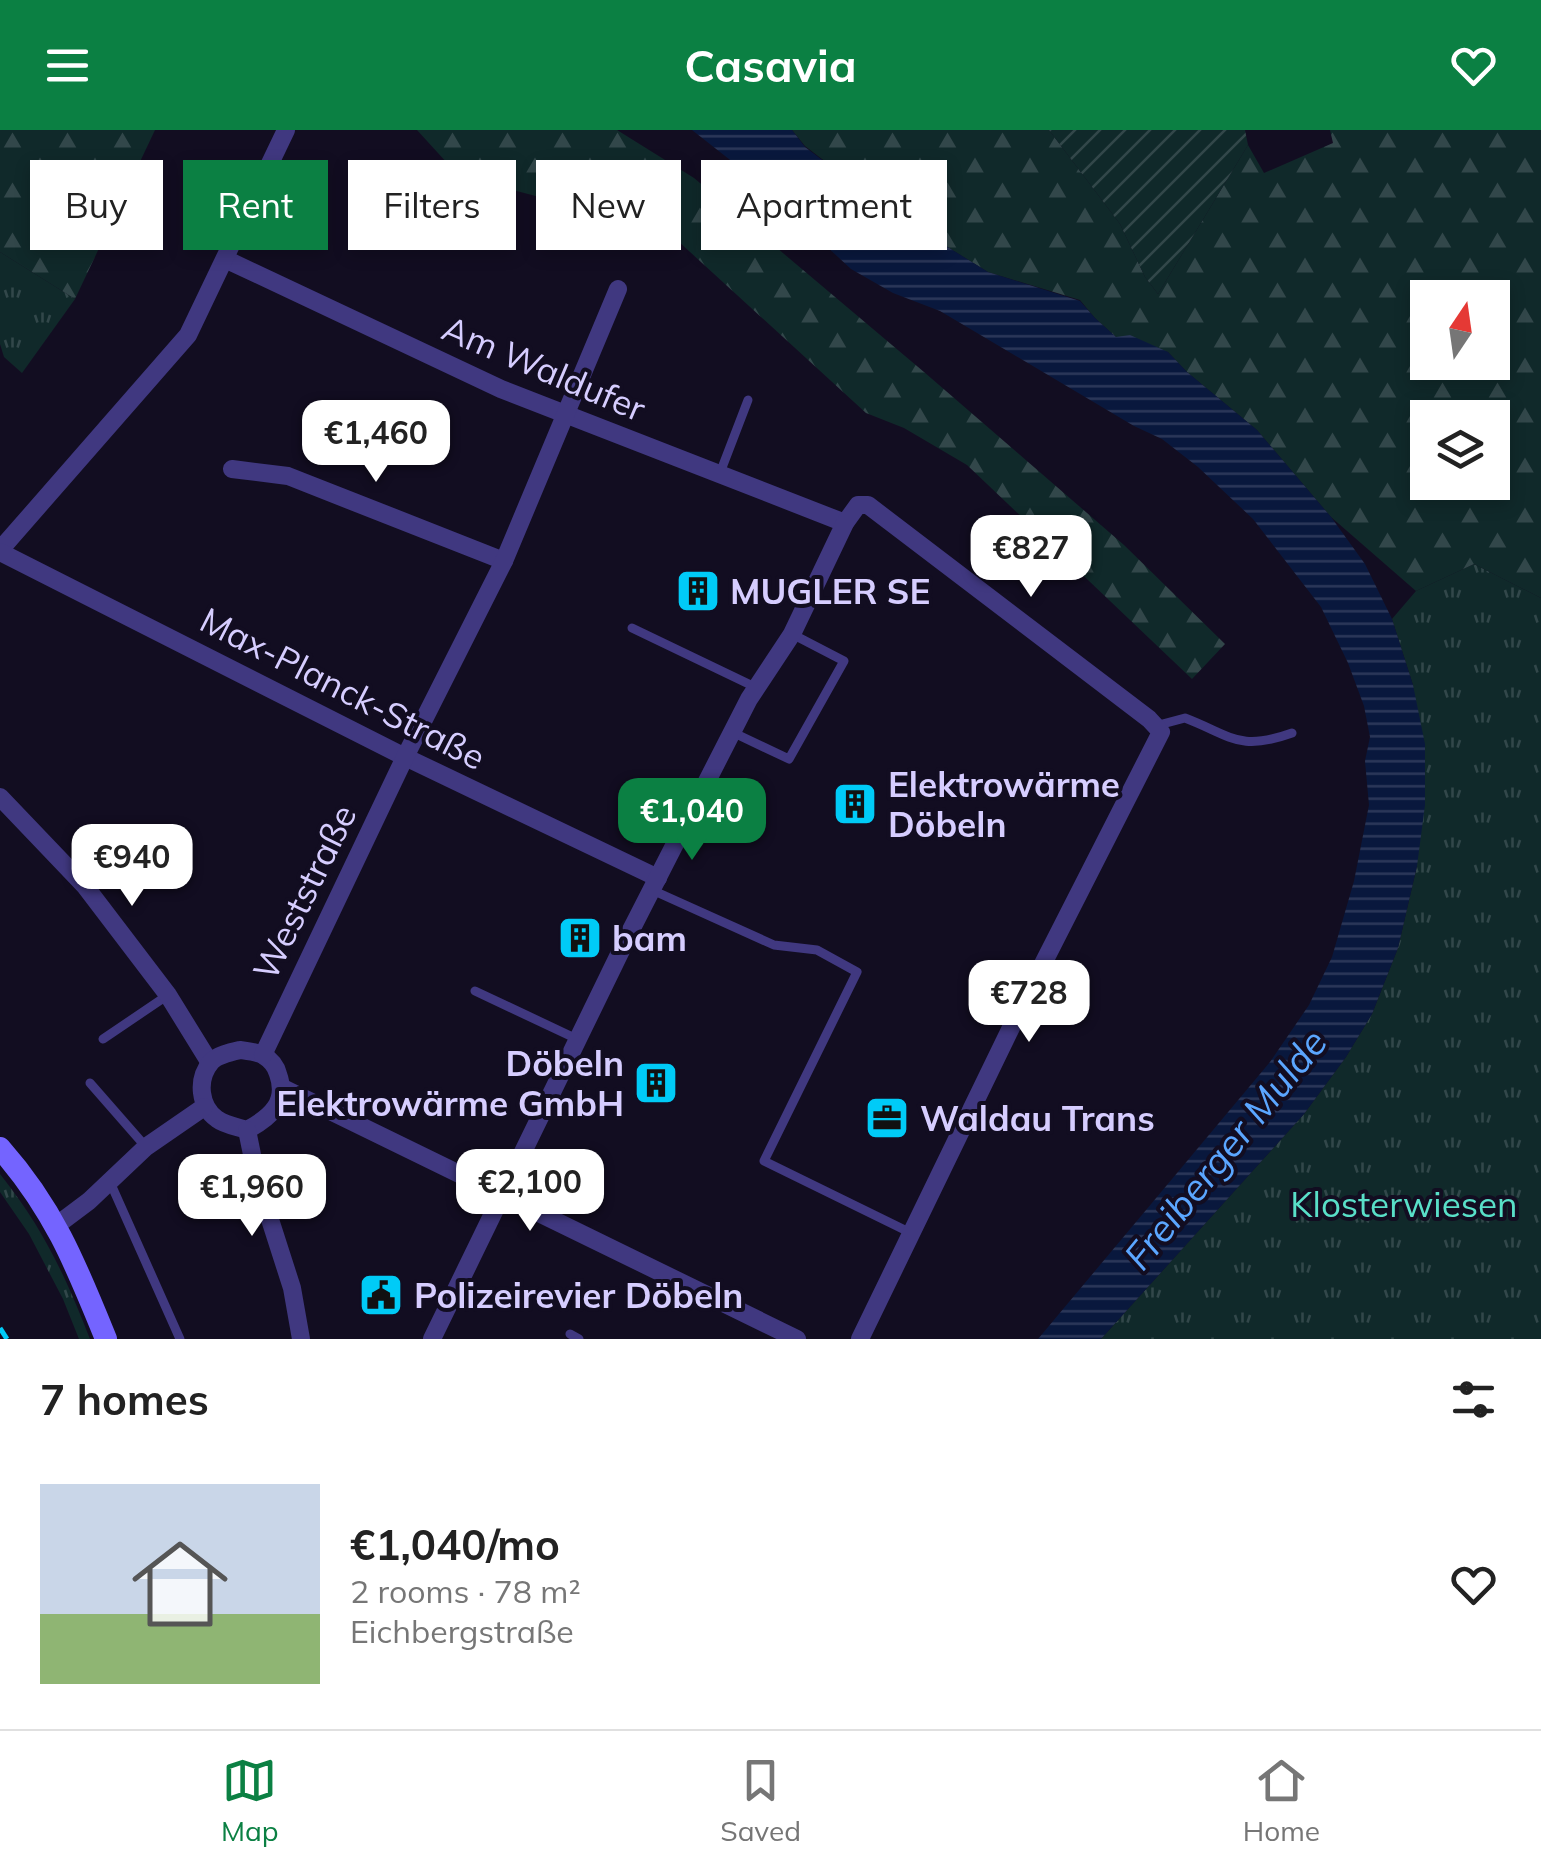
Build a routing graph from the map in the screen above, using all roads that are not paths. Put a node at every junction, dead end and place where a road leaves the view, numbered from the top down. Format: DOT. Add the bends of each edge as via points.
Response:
graph roads {
  1 [pos="286,130"];
  2 [pos="225,258"];
  3 [pos="618,289"];
  4 [pos="748,400"];
  5 [pos="566,414"];
  6 [pos="232,468"];
  7 [pos="719,476"];
  8 [pos="845,523"];
  9 [pos="0,551"];
  10 [pos="504,560"];
  11 [pos="632,628"];
  12 [pos="792,634"];
  13 [pos="754,688"];
  14 [pos="1158,729"];
  15 [pos="732,732"];
  16 [pos="1292,733"];
  17 [pos="405,757"];
  18 [pos="0,797"];
  19 [pos="655,884"];
  20 [pos="475,991"];
  21 [pos="168,995"];
  22 [pos="103,1039"];
  23 [pos="578,1040"];
  24 [pos="262,1055"];
  25 [pos="210,1063"];
  26 [pos="90,1083"];
  27 [pos="283,1088"];
  28 [pos="204,1107"];
  29 [pos="247,1130"];
  30 [pos="146,1147"];
  31 [pos="0,1148"];
  32 [pos="110,1181"];
  33 [pos="504,1194"];
  34 [pos="57,1226"];
  35 [pos="911,1233"];
  36 [pos="106,1339"];
  37 [pos="180,1339"];
  38 [pos="302,1339"];
  39 [pos="432,1339"];
  40 [pos="797,1339"];
  41 [pos="860,1339"];
  1 -- 2 [label="street"];
  2 -- 5 [label="street, Am Waldufer"];
  2 -- 9 [label="street" via="188,335"];
  3 -- 5 [label="street, Weststraße"];
  4 -- 7 [label="lane"];
  5 -- 7 [label="street, Am Waldufer"];
  5 -- 10 [label="street, Weststraße"];
  6 -- 10 [label="street" via="288,476"];
  7 -- 8 [label="street, Am Waldufer"];
  8 -- 12 [label="street"];
  8 -- 14 [label="street" via="858,505 868,505"];
  9 -- 17 [label="street, Max-Planck-Straße"];
  10 -- 17 [label="street, Weststraße"];
  11 -- 13 [label="lane"];
  12 -- 13 [label="street"];
  12 -- 15 [label="lane" via="844,661 789,758"];
  13 -- 15 [label="street"];
  14 -- 16 [label="lane" via="1185,718 1252,742"];
  14 -- 35 [label="street"];
  15 -- 19 [label="street"];
  17 -- 19 [label="street, Max-Planck-Straße"];
  17 -- 24 [label="street, Weststraße"];
  18 -- 21 [label="street" via="86,886"];
  19 -- 23 [label="street"];
  19 -- 35 [label="lane" via="774,945 818,950 856,972 764,1161"];
  20 -- 23 [label="lane"];
  21 -- 22 [label="lane"];
  21 -- 25 [label="street"];
  23 -- 33 [label="street"];
  24 -- 25 [label="street" via="240,1050"];
  24 -- 27 [label="street" via="276,1066"];
  25 -- 28 [label="street"];
  26 -- 30 [label="lane"];
  27 -- 29 [label="street" via="277,1106"];
  27 -- 33 [label="street"];
  28 -- 29 [label="street" via="220,1122"];
  28 -- 30 [label="street"];
  29 -- 38 [label="street"];
  30 -- 32 [label="street"];
  31 -- 34 [label="main road"];
  32 -- 34 [label="street"];
  32 -- 37 [label="lane"];
  33 -- 39 [label="street"];
  33 -- 40 [label="street"];
  34 -- 36 [label="main road"];
  35 -- 41 [label="street"];
}
